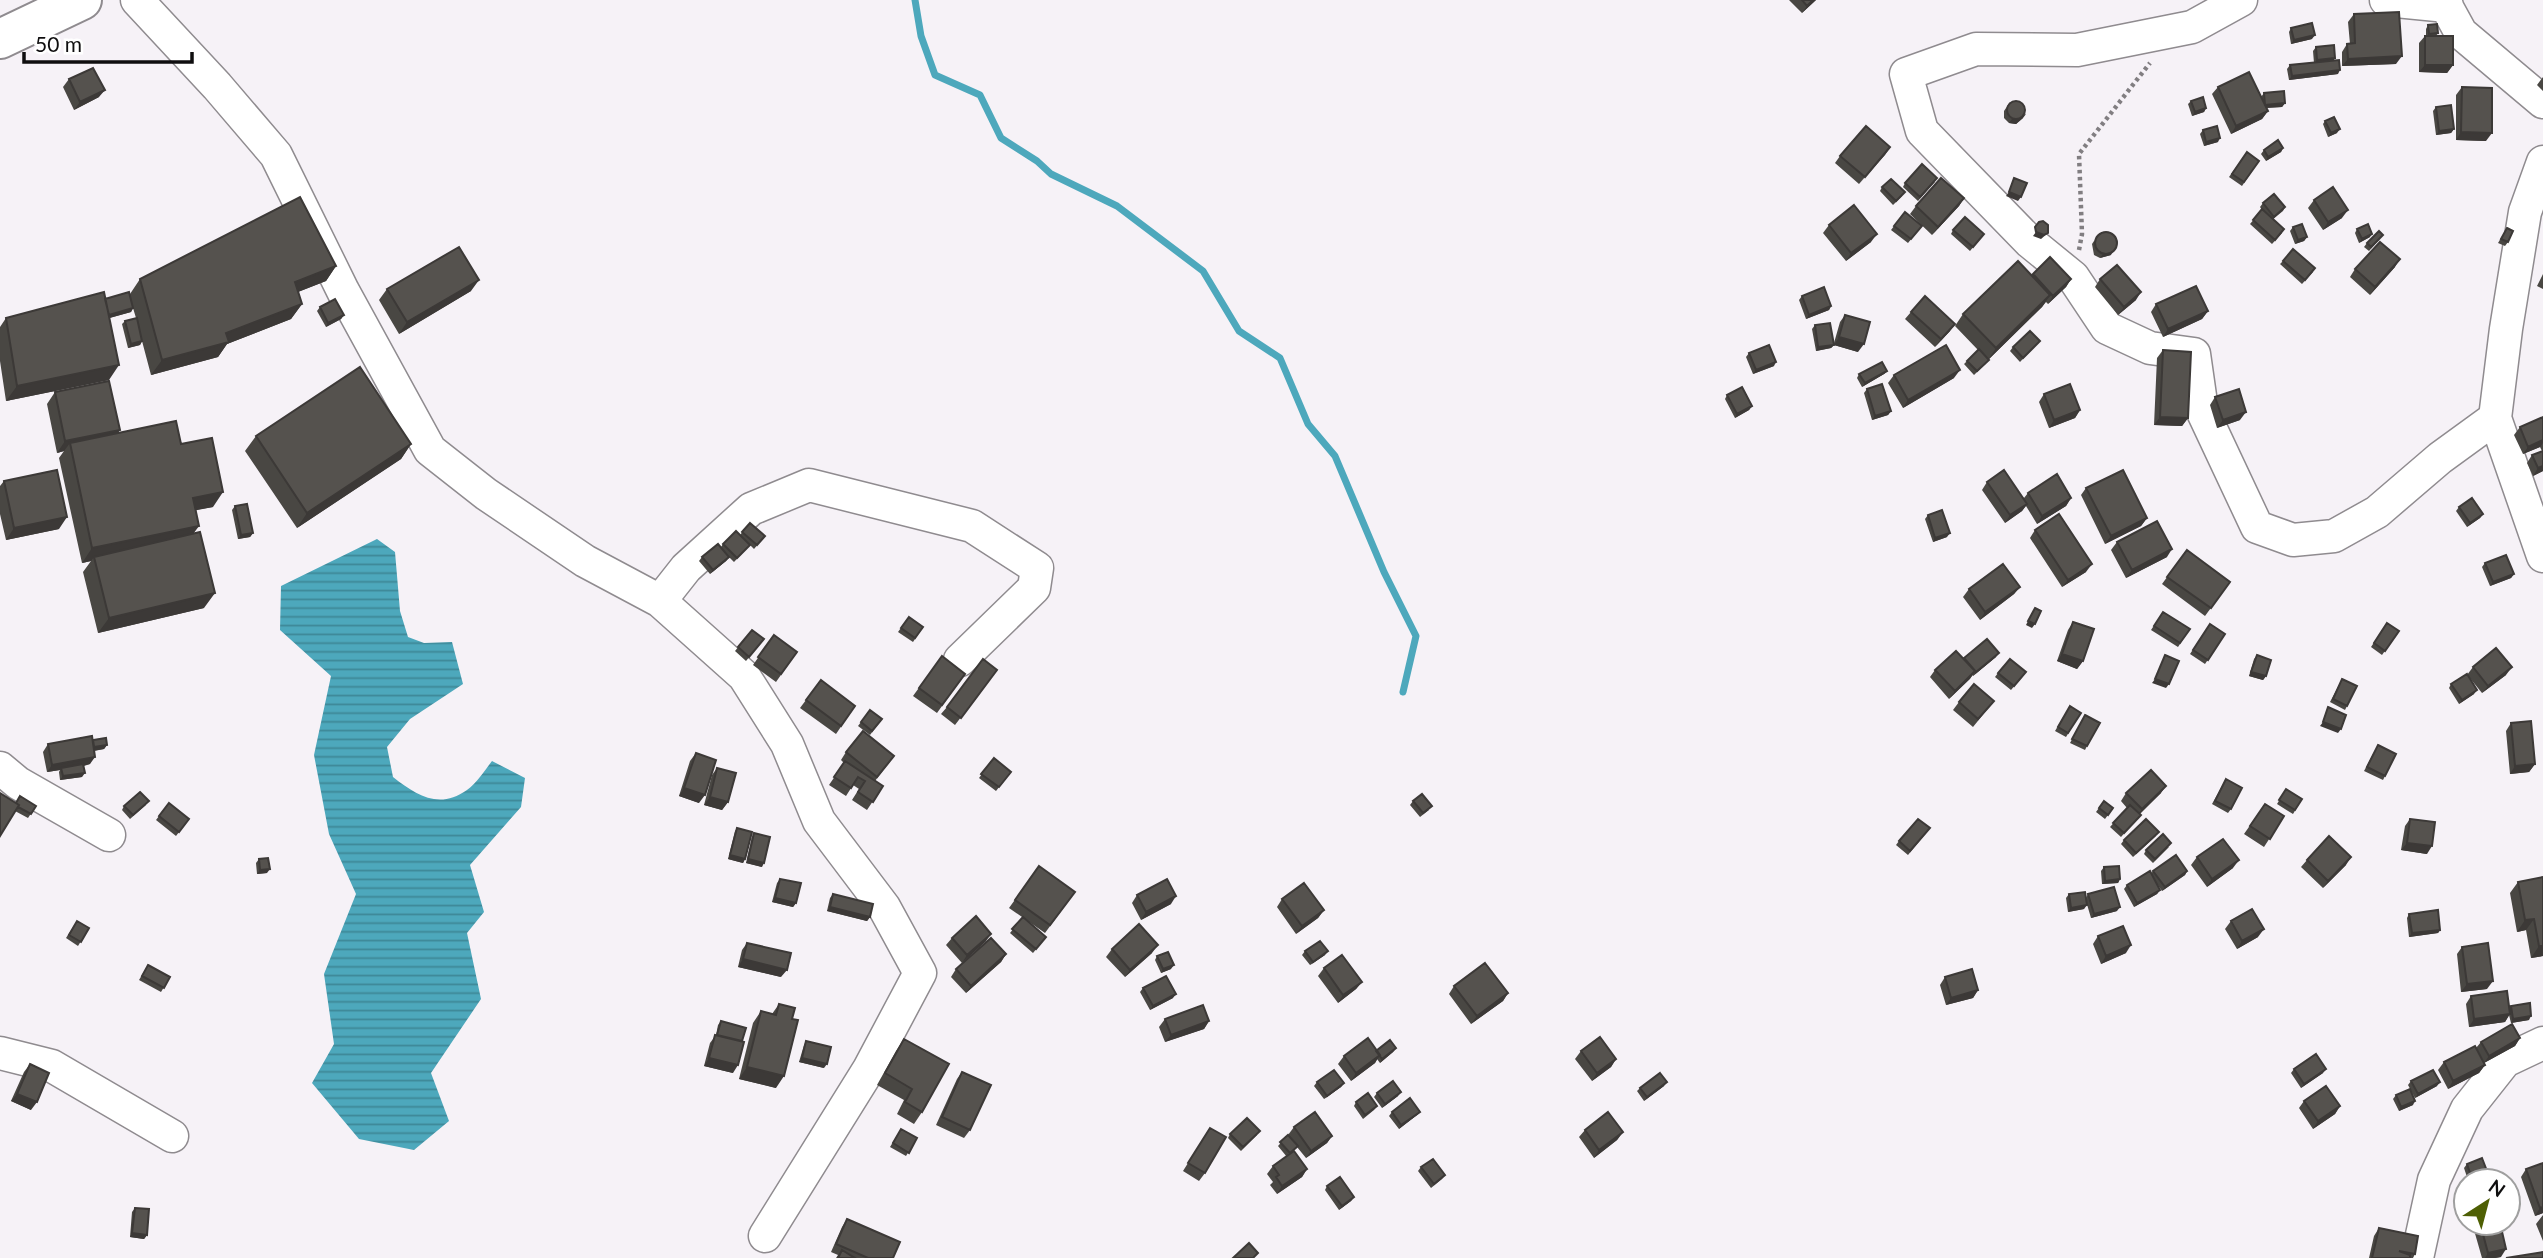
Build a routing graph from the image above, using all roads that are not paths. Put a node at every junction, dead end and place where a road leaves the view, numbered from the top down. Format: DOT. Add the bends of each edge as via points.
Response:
graph roads {
  1 [pos="82,0"];
  2 [pos="137,0"];
  3 [pos="2241,0"];
  4 [pos="2386,0"];
  5 [pos="2450,13"];
  6 [pos="0,39"];
  7 [pos="2543,102"];
  8 [pos="2543,162"];
  9 [pos="2495,418"];
  10 [pos="2543,556"];
  11 [pos="660,601"];
  12 [pos="960,660"];
  13 [pos="0,768"];
  14 [pos="109,835"];
  15 [pos="2543,1043"];
  16 [pos="0,1053"];
  17 [pos="172,1136"];
  18 [pos="765,1236"];
  19 [pos="2417,1258"];
  1 -- 6 [label="main road"];
  2 -- 11 [label="street" via="276,155 343,291 430,450 584,561"];
  3 -- 9 [label="street" via="2192,27 2077,50 1976,49 1906,74 1922,131 2031,242 2073,277 2107,328 2150,348 2194,354 2202,410 2258,527 2293,540 2334,536 2377,512"];
  4 -- 5 [label="street"];
  5 -- 7 [label="street"];
  8 -- 9 [label="street" via="2525,212"];
  9 -- 10 [label="street"];
  11 -- 12 [label="street" via="685,568 751,509 809,485 972,526 1037,568 1034,588"];
  11 -- 18 [label="street" via="744,676 787,744 819,821 884,907 920,973 869,1069"];
  13 -- 14 [label="street"];
  15 -- 19 [label="street" via="2505,1061 2467,1109 2434,1180"];
  16 -- 17 [label="street" via="52,1066"];
}
